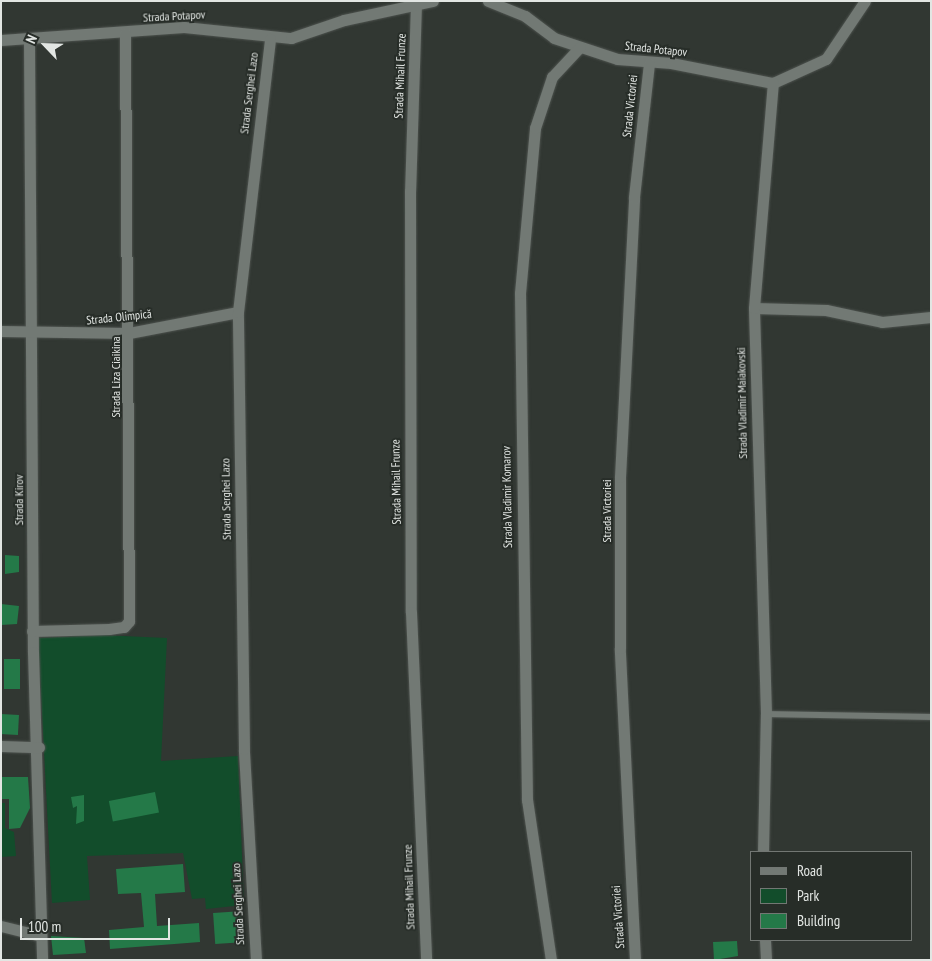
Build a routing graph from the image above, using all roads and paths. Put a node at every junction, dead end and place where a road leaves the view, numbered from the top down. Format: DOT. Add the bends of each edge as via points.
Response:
graph roads {
  1 [pos="433,1"];
  2 [pos="488,1"];
  3 [pos="865,1"];
  4 [pos="416,3"];
  5 [pos="125,33"];
  6 [pos="270,39"];
  7 [pos="1,40"];
  8 [pos="29,40"];
  9 [pos="580,47"];
  10 [pos="649,63"];
  11 [pos="773,83"];
  12 [pos="754,308"];
  13 [pos="238,312"];
  14 [pos="931,317"];
  15 [pos="1,331"];
  16 [pos="33,333"];
  17 [pos="129,333"];
  18 [pos="32,631"];
  19 [pos="766,714"];
  20 [pos="931,717"];
  21 [pos="1,746"];
  22 [pos="39,747"];
  23 [pos="763,851"];
  24 [pos="1,926"];
  25 [pos="41,936"];
  26 [pos="765,941"];
  27 [pos="42,960"];
  28 [pos="256,960"];
  29 [pos="426,960"];
  30 [pos="551,960"];
  31 [pos="635,960"];
  32 [pos="766,960"];
  1 -- 4 [label="street, Strada Potapov"];
  2 -- 9 [label="street, Strada Potapov"];
  3 -- 11 [label="street" via="826,59"];
  4 -- 6 [label="street, Strada Potapov" via="291,38"];
  4 -- 29 [label="street, Strada Mihail Frunze" via="410,191 411,612"];
  5 -- 6 [label="street, Strada Potapov" via="219,28"];
  5 -- 8 [label="street, Strada Potapov"];
  5 -- 17 [label="street, Strada Liza Ciaikina"];
  6 -- 13 [label="street, Strada Serghei Lazo"];
  7 -- 8 [label="street, Strada Potapov"];
  8 -- 16 [label="street, Strada Kirov"];
  9 -- 10 [label="street, Strada Potapov"];
  9 -- 30 [label="street, Strada Vladimir Komarov" via="552,77 534,128 520,293 527,800"];
  10 -- 11 [label="street, Strada Potapov"];
  10 -- 31 [label="street, Strada Victoriei" via="634,196 620,477 620,648"];
  11 -- 12 [label="street, Strada Vladimir Maiakovski"];
  12 -- 14 [label="street" via="826,310 882,322"];
  12 -- 19 [label="street, Strada Vladimir Maiakovski"];
  13 -- 17 [label="street, Strada Olimpică"];
  13 -- 28 [label="street, Strada Serghei Lazo" via="244,749"];
  15 -- 16 [label="street, Strada Olimpică"];
  16 -- 17 [label="street, Strada Olimpică"];
  16 -- 18 [label="street, Strada Kirov"];
  17 -- 18 [label="street, Strada Liza Ciaikina" via="129,621 124,627 109,629"];
  18 -- 22 [label="street, Strada Kirov"];
  19 -- 20 [label="lane"];
  19 -- 23 [label="street, Strada Vladimir Maiakovski"];
  21 -- 22 [label="street"];
  22 -- 25 [label="street, Strada Kirov"];
  24 -- 25 [label="street"];
  25 -- 27 [label="street, Strada Kirov"];
  26 -- 32 [label="street"];
}
